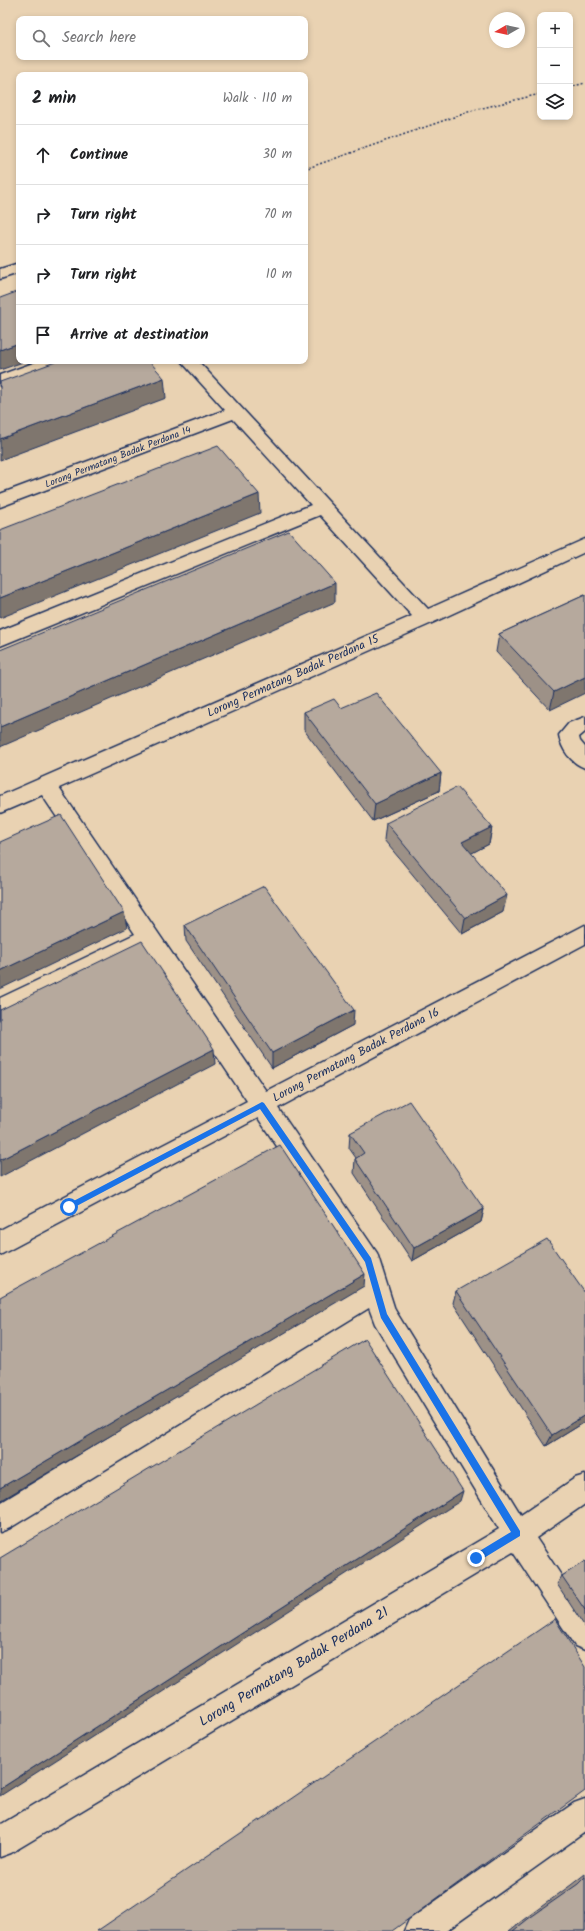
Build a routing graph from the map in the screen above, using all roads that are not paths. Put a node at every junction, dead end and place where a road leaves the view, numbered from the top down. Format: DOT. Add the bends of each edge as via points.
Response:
graph roads {
  1 [pos="16,269"];
  2 [pos="0,274"];
  3 [pos="47,364"];
  4 [pos="192,364"];
  5 [pos="0,381"];
  6 [pos="236,412"];
  7 [pos="0,502"];
  8 [pos="323,507"];
  9 [pos="585,545"];
  10 [pos="425,618"];
  11 [pos="0,639"];
  12 [pos="585,724"];
  13 [pos="585,760"];
  14 [pos="46,785"];
  15 [pos="0,805"];
  16 [pos="585,934"];
  17 [pos="149,937"];
  18 [pos="0,1008"];
  19 [pos="262,1105"];
  20 [pos="0,1243"];
  21 [pos="376,1290"];
  22 [pos="585,1488"];
  23 [pos="0,1518"];
  24 [pos="517,1534"];
  25 [pos="585,1636"];
  26 [pos="585,1814"];
  27 [pos="0,1842"];
  28 [pos="420,1931"];
  1 -- 2 [label="street"];
  3 -- 5 [label="street"];
  4 -- 6 [label="street"];
  6 -- 7 [label="street, Lorong Permatang Badak Perdana 14"];
  6 -- 8 [label="street"];
  8 -- 10 [label="street"];
  8 -- 11 [label="street"];
  9 -- 10 [label="street, Lorong Permatang Badak Perdana 15"];
  10 -- 14 [label="street, Lorong Permatang Badak Perdana 15"];
  12 -- 13 [label="street" via="576,728 569,736 570,744"];
  14 -- 15 [label="street, Lorong Permatang Badak Perdana 15"];
  14 -- 17 [label="street"];
  16 -- 19 [label="street, Lorong Permatang Badak Perdana 16"];
  17 -- 18 [label="street"];
  17 -- 19 [label="street"];
  19 -- 20 [label="street, Lorong Permatang Badak Perdana 16"];
  19 -- 21 [label="street" via="368,1261"];
  21 -- 23 [label="street"];
  21 -- 24 [label="street" via="384,1315"];
  22 -- 24 [label="street, Lorong Permatang Badak Perdana 21"];
  24 -- 25 [label="street"];
  24 -- 27 [label="street, Lorong Permatang Badak Perdana 21"];
  26 -- 28 [label="street"];
}
